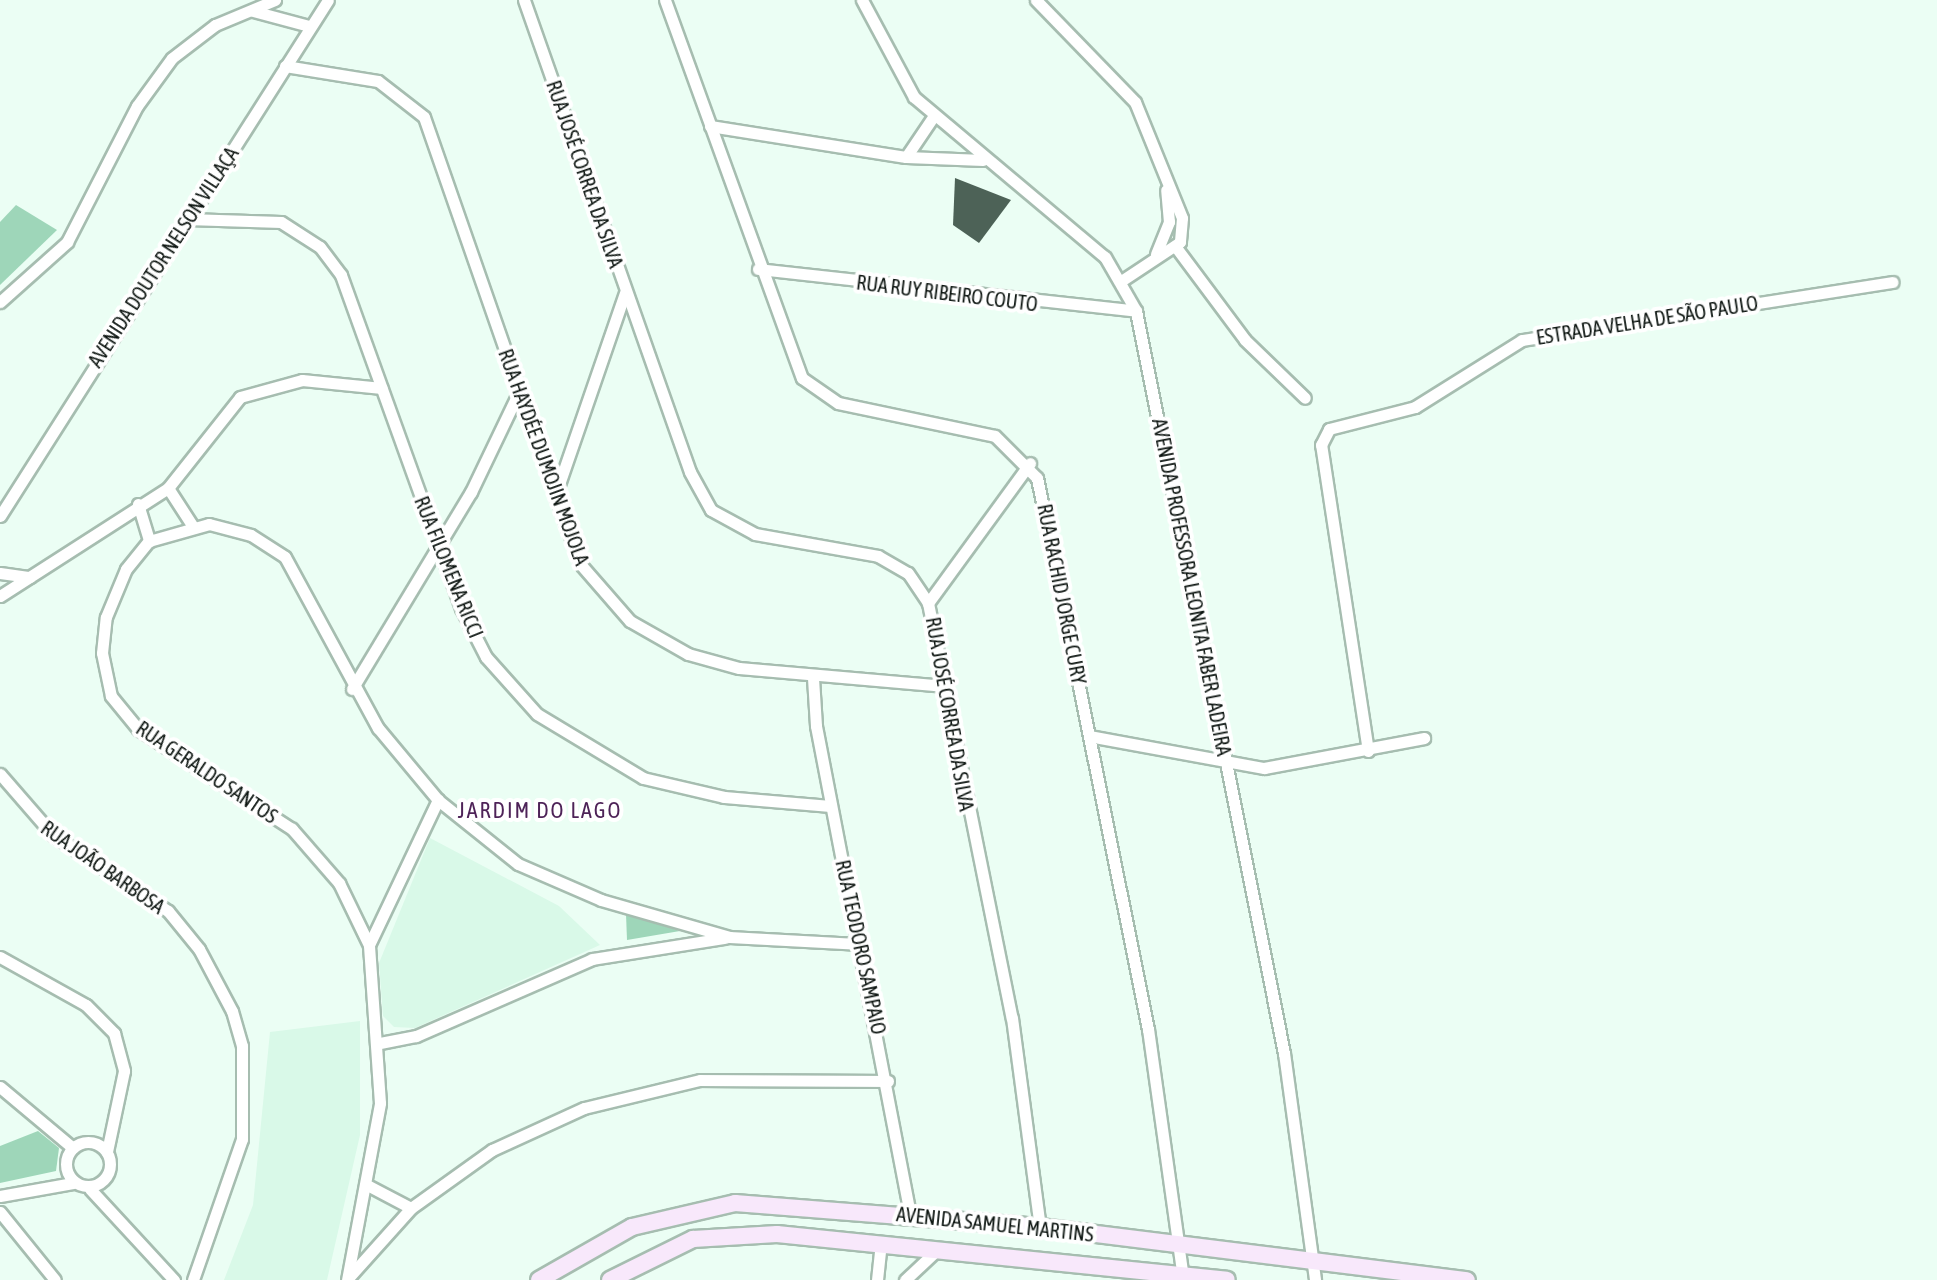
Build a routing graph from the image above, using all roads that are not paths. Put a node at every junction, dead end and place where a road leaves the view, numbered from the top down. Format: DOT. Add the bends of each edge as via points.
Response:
graph roads {
  1 [pos="275,0"];
  2 [pos="328,0"];
  3 [pos="524,0"];
  4 [pos="665,0"];
  5 [pos="862,0"];
  6 [pos="1036,0"];
  7 [pos="244,12"];
  8 [pos="309,26"];
  9 [pos="285,66"];
  10 [pos="933,117"];
  11 [pos="710,126"];
  12 [pos="906,157"];
  13 [pos="983,160"];
  14 [pos="1162,167"];
  15 [pos="187,219"];
  16 [pos="1175,246"];
  17 [pos="1156,255"];
  18 [pos="758,269"];
  19 [pos="1124,279"];
  20 [pos="1892,282"];
  21 [pos="625,293"];
  22 [pos="0,302"];
  23 [pos="1136,311"];
  24 [pos="382,388"];
  25 [pos="518,394"];
  26 [pos="1305,398"];
  27 [pos="1030,463"];
  28 [pos="168,488"];
  29 [pos="555,496"];
  30 [pos="138,504"];
  31 [pos="0,516"];
  32 [pos="192,525"];
  33 [pos="149,541"];
  34 [pos="437,545"];
  35 [pos="0,573"];
  36 [pos="31,577"];
  37 [pos="0,596"];
  38 [pos="928,603"];
  39 [pos="813,678"];
  40 [pos="945,686"];
  41 [pos="352,689"];
  42 [pos="1089,736"];
  43 [pos="1424,738"];
  44 [pos="1368,751"];
  45 [pos="1227,764"];
  46 [pos="0,774"];
  47 [pos="438,800"];
  48 [pos="831,806"];
  49 [pos="730,937"];
  50 [pos="861,944"];
  51 [pos="369,945"];
  52 [pos="0,957"];
  53 [pos="380,1043"];
  54 [pos="888,1081"];
  55 [pos="0,1087"];
  56 [pos="73,1148"];
  57 [pos="107,1152"];
  58 [pos="73,1183"];
  59 [pos="369,1186"];
  60 [pos="90,1189"];
  61 [pos="0,1196"];
  62 [pos="411,1208"];
  63 [pos="0,1212"];
  64 [pos="883,1213"];
  65 [pos="910,1215"];
  66 [pos="933,1218"];
  67 [pos="1040,1227"];
  68 [pos="881,1242"];
  69 [pos="1182,1243"];
  70 [pos="938,1249"];
  71 [pos="1312,1257"];
  72 [pos="1183,1277"];
  73 [pos="55,1280"];
  74 [pos="174,1280"];
  75 [pos="193,1280"];
  76 [pos="347,1280"];
  77 [pos="539,1280"];
  78 [pos="610,1280"];
  79 [pos="877,1280"];
  80 [pos="905,1280"];
  81 [pos="1227,1280"];
  82 [pos="1315,1280"];
  83 [pos="1467,1280"];
  1 -- 7 [label="street"];
  2 -- 8 [label="street, AVENIDA DOUTOR NELSON VILLAÇA"];
  3 -- 21 [label="street, RUA JOSÉ CORREA DA SILVA"];
  4 -- 11 [label="street"];
  5 -- 10 [label="street, AVENIDA PROFESSORA LEONITA FABER LADEIRA" via="904,83"];
  6 -- 14 [label="street" via="1135,102"];
  7 -- 8 [label="street" via="283,14"];
  7 -- 22 [label="street" via="188,42 153,81 67,242"];
  8 -- 9 [label="street, AVENIDA DOUTOR NELSON VILLAÇA"];
  9 -- 15 [label="street, AVENIDA DOUTOR NELSON VILLAÇA"];
  9 -- 25 [label="street, RUA HAYDÉE DUMOJIN MOJOLA" via="378,81 424,117"];
  10 -- 12 [label="street"];
  10 -- 13 [label="street, AVENIDA PROFESSORA LEONITA FABER LADEIRA"];
  11 -- 12 [label="street"];
  11 -- 18 [label="street"];
  12 -- 13 [label="street"];
  13 -- 19 [label="street, AVENIDA PROFESSORA LEONITA FABER LADEIRA"];
  14 -- 16 [label="street" via="1184,227"];
  14 -- 17 [label="street" via="1169,222"];
  15 -- 24 [label="street, RUA FILOMENA RICCI" via="263,217 320,247 341,275"];
  15 -- 31 [label="street, AVENIDA DOUTOR NELSON VILLAÇA"];
  16 -- 17 [label="street"];
  16 -- 26 [label="street" via="1245,340"];
  17 -- 19 [label="street"];
  18 -- 23 [label="street, RUA RUY RIBEIRO COUTO"];
  18 -- 27 [label="street" via="789,359 818,392 863,410 983,432"];
  19 -- 23 [label="street, AVENIDA PROFESSORA LEONITA FABER LADEIRA"];
  20 -- 44 [label="street, ESTRADA VELHA DE SÃO PAULO" via="1522,340 1415,407 1329,429 1321,445"];
  21 -- 29 [label="street"];
  21 -- 38 [label="street, RUA JOSÉ CORREA DA SILVA" via="711,510 755,534 878,556 908,573"];
  23 -- 45 [label="street, AVENIDA PROFESSORA LEONITA FABER LADEIRA"];
  24 -- 28 [label="street" via="302,380 259,388 224,411"];
  24 -- 34 [label="street, RUA FILOMENA RICCI"];
  25 -- 29 [label="street, RUA HAYDÉE DUMOJIN MOJOLA"];
  25 -- 34 [label="street"];
  27 -- 38 [label="street"];
  27 -- 42 [label="street, RUA RACHID JORGE CURY" via="1047,510"];
  28 -- 30 [label="street"];
  28 -- 32 [label="street"];
  29 -- 39 [label="street, RUA HAYDÉE DUMOJIN MOJOLA" via="582,566 630,621 714,663"];
  30 -- 33 [label="street"];
  30 -- 36 [label="street"];
  32 -- 33 [label="street"];
  32 -- 41 [label="street" via="242,532 285,557"];
  33 -- 51 [label="street, RUA GERALDO SANTOS" via="126,569 106,617 102,653 111,696 138,729 292,829 339,883"];
  34 -- 41 [label="street"];
  34 -- 48 [label="street, RUA FILOMENA RICCI" via="486,657 573,741 643,778 684,790"];
  35 -- 36 [label="street"];
  36 -- 37 [label="street"];
  38 -- 40 [label="street, RUA JOSÉ CORREA DA SILVA"];
  39 -- 40 [label="street, RUA HAYDÉE DUMOJIN MOJOLA"];
  39 -- 48 [label="street, RUA TEODORO SAMPAIO"];
  40 -- 67 [label="street, RUA JOSÉ CORREA DA SILVA" via="1012,1018"];
  41 -- 47 [label="street"];
  42 -- 45 [label="street"];
  42 -- 69 [label="street, RUA RACHID JORGE CURY"];
  43 -- 44 [label="street"];
  44 -- 45 [label="street" via="1264,768"];
  45 -- 71 [label="street, AVENIDA PROFESSORA LEONITA FABER LADEIRA" via="1284,1053"];
  46 -- 75 [label="street, RUA JOÃO BARBOSA" via="53,835 168,911 199,949 232,1011 242,1046 242,1139"];
  47 -- 49 [label="street" via="518,864 560,885"];
  47 -- 51 [label="street"];
  48 -- 50 [label="street, RUA TEODORO SAMPAIO"];
  49 -- 50 [label="street"];
  49 -- 53 [label="street" via="592,959 416,1036"];
  50 -- 54 [label="street, RUA TEODORO SAMPAIO"];
  51 -- 53 [label="street, RUA GERALDO SANTOS"];
  52 -- 57 [label="street" via="86,1005 114,1033 123,1083"];
  53 -- 59 [label="street, RUA GERALDO SANTOS"];
  54 -- 62 [label="street" via="729,1078 633,1093 492,1150"];
  54 -- 65 [label="street, RUA TEODORO SAMPAIO"];
  55 -- 56 [label="street"];
  56 -- 57 [label="street" via="94,1141"];
  56 -- 58 [label="street"];
  57 -- 60 [label="street" via="104,1176"];
  58 -- 60 [label="street"];
  58 -- 61 [label="street"];
  59 -- 62 [label="street"];
  59 -- 76 [label="street, RUA GERALDO SANTOS"];
  60 -- 74 [label="street"];
  62 -- 76 [label="street"];
  63 -- 73 [label="street"];
  64 -- 65 [label="main road, AVENIDA SAMUEL MARTINS"];
  64 -- 68 [label="main road"];
  64 -- 77 [label="main road, AVENIDA SAMUEL MARTINS" via="698,1208 632,1227"];
  65 -- 66 [label="main road, AVENIDA SAMUEL MARTINS"];
  66 -- 67 [label="main road, AVENIDA SAMUEL MARTINS"];
  66 -- 70 [label="main road"];
  67 -- 69 [label="main road, AVENIDA SAMUEL MARTINS"];
  68 -- 70 [label="main road, AVENIDA SAMUEL MARTINS"];
  68 -- 78 [label="main road, AVENIDA SAMUEL MARTINS" via="712,1236 652,1254"];
  68 -- 79 [label="street"];
  69 -- 71 [label="main road, AVENIDA SAMUEL MARTINS"];
  69 -- 72 [label="street, RUA RACHID JORGE CURY"];
  70 -- 72 [label="main road, AVENIDA SAMUEL MARTINS"];
  70 -- 80 [label="street"];
  71 -- 82 [label="street, AVENIDA PROFESSORA LEONITA FABER LADEIRA"];
  71 -- 83 [label="main road, AVENIDA SAMUEL MARTINS"];
  72 -- 81 [label="main road, AVENIDA SAMUEL MARTINS"];
}
